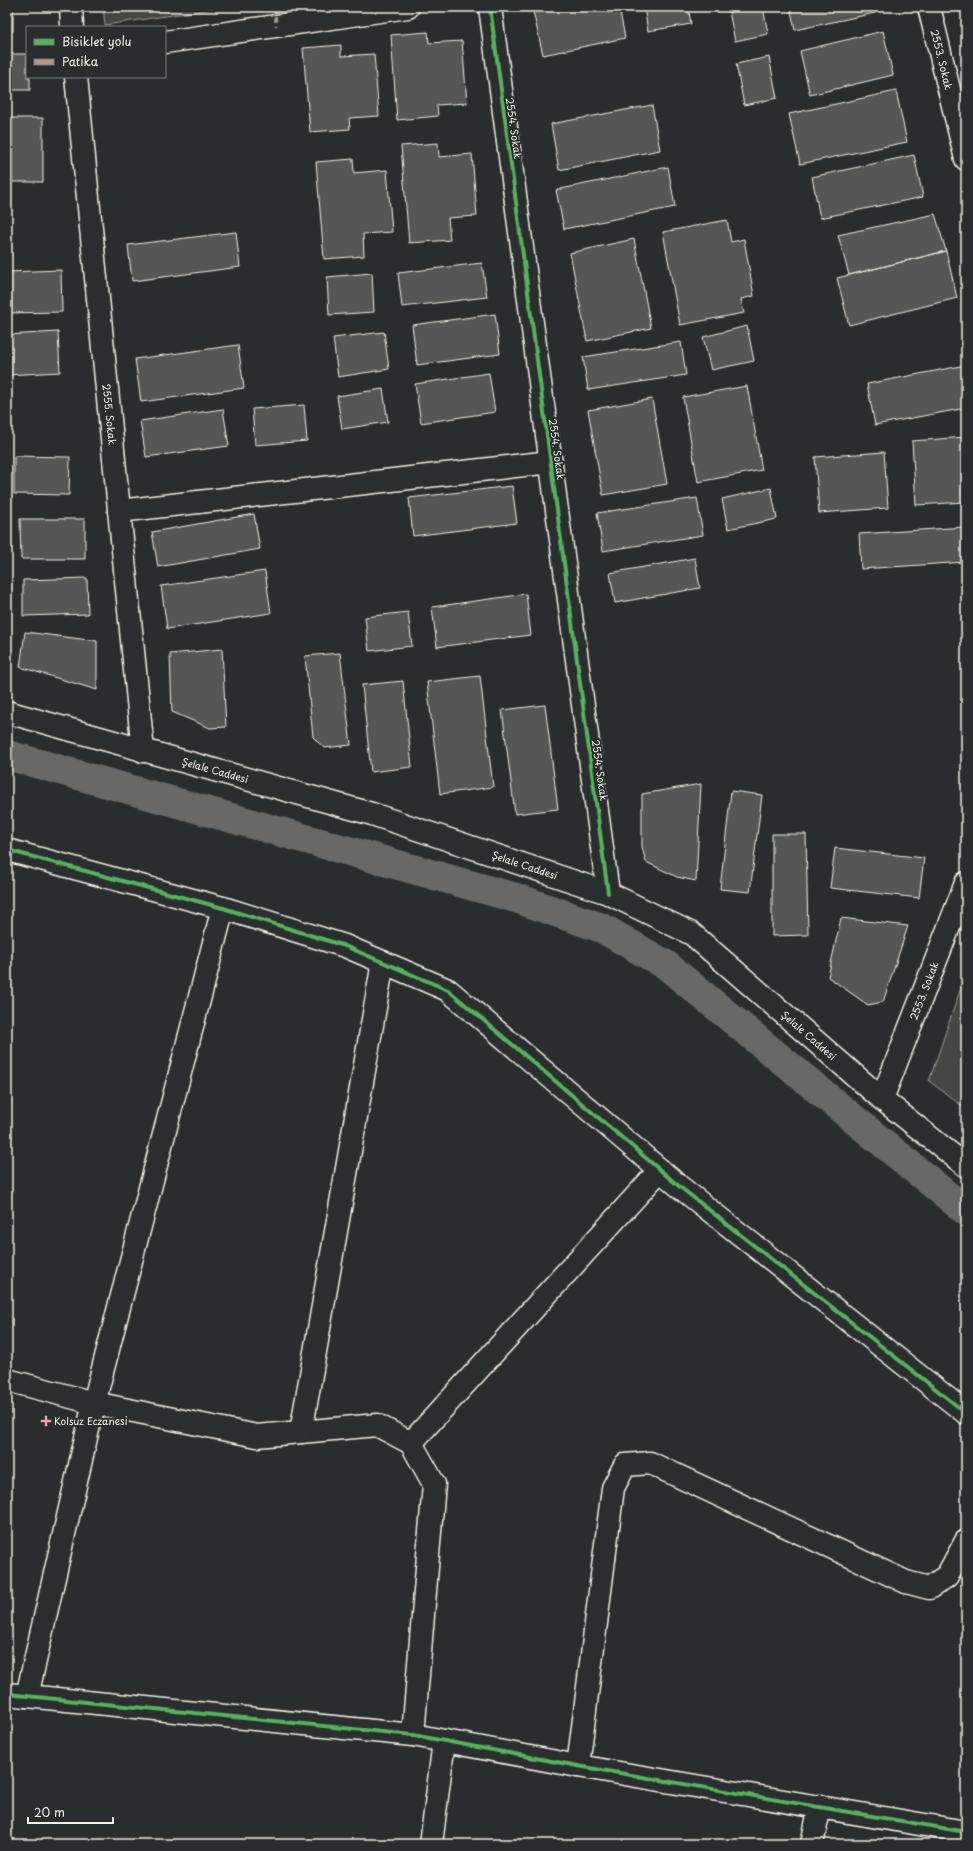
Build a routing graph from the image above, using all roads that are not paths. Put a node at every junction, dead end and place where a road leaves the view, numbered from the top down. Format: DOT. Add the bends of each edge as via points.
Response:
graph roads {
  1 [pos="71,7"];
  2 [pos="408,7"];
  3 [pos="490,7"];
  4 [pos="929,7"];
  5 [pos="72,26"];
  6 [pos="166,42"];
  7 [pos="76,78"];
  8 [pos="966,159"];
  9 [pos="551,462"];
  10 [pos="119,511"];
  11 [pos="7,712"];
  12 [pos="143,751"];
  13 [pos="7,850"];
  14 [pos="966,883"];
  15 [pos="608,893"];
  16 [pos="223,908"];
  17 [pos="383,962"];
  18 [pos="882,1099"];
  19 [pos="966,1166"];
  20 [pos="660,1170"];
  21 [pos="7,1380"];
  22 [pos="94,1403"];
  23 [pos="966,1413"];
  24 [pos="302,1432"];
  25 [pos="411,1443"];
  26 [pos="966,1541"];
  27 [pos="17,1695"];
  28 [pos="413,1735"];
  29 [pos="444,1740"];
  30 [pos="578,1766"];
  31 [pos="820,1806"];
  32 [pos="966,1832"];
  33 [pos="431,1844"];
  34 [pos="812,1844"];
  1 -- 5 [label="street"];
  2 -- 6 [label="street"];
  3 -- 9 [label="street, 2554. Sokak"];
  4 -- 8 [label="street, 2553. Sokak"];
  7 -- 10 [label="street, 2555. Sokak"];
  9 -- 10 [label="street"];
  9 -- 15 [label="street, 2554. Sokak"];
  10 -- 12 [label="street, 2555. Sokak"];
  11 -- 12 [label="street, Şelale Caddesi"];
  12 -- 15 [label="street, Şelale Caddesi" via="372,814"];
  13 -- 16 [label="street"];
  14 -- 18 [label="street, 2553. Sokak"];
  15 -- 18 [label="street, Şelale Caddesi" via="692,934"];
  16 -- 17 [label="street" via="345,946"];
  16 -- 22 [label="street"];
  17 -- 20 [label="street" via="448,990"];
  17 -- 24 [label="street"];
  18 -- 19 [label="street, Şelale Caddesi"];
  20 -- 23 [label="street"];
  20 -- 25 [label="street"];
  21 -- 22 [label="street"];
  22 -- 24 [label="street" via="257,1436"];
  22 -- 27 [label="street"];
  24 -- 25 [label="street" via="377,1425"];
  25 -- 28 [label="street" via="434,1484"];
  26 -- 30 [label="street" via="947,1576 929,1588 906,1582 650,1463 625,1465 613,1488"];
  27 -- 28 [label="street"];
  28 -- 29 [label="street"];
  29 -- 30 [label="street"];
  29 -- 33 [label="street"];
  30 -- 31 [label="street"];
  31 -- 32 [label="street"];
  31 -- 34 [label="street"];
}
